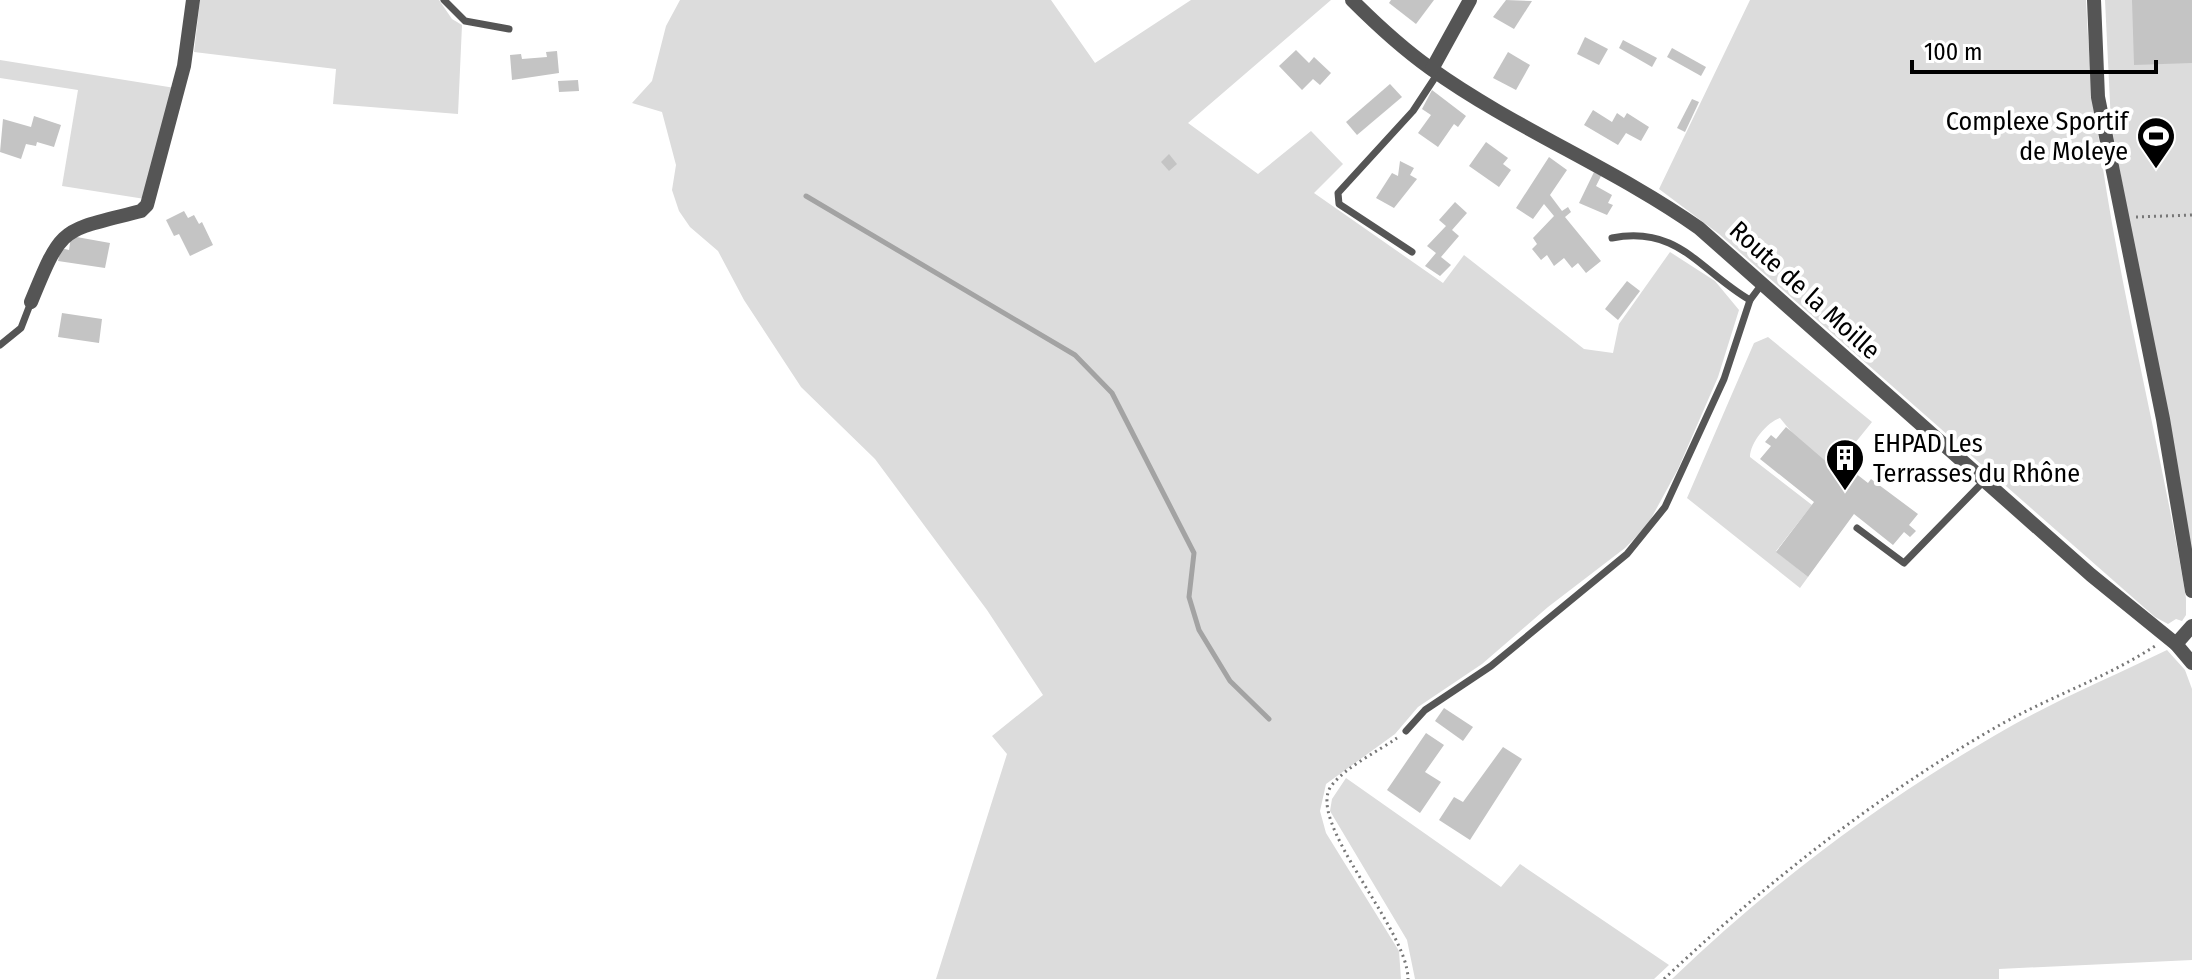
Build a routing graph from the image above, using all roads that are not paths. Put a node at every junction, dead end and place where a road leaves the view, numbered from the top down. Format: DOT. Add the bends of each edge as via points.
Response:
graph roads {
  1 [pos="193,0"];
  2 [pos="444,0"];
  3 [pos="1352,0"];
  4 [pos="1470,0"];
  5 [pos="2094,0"];
  6 [pos="509,29"];
  7 [pos="1435,71"];
  8 [pos="1612,238"];
  9 [pos="1412,252"];
  10 [pos="1762,284"];
  11 [pos="1750,300"];
  12 [pos="31,302"];
  13 [pos="0,345"];
  14 [pos="1984,481"];
  15 [pos="1857,528"];
  16 [pos="2192,591"];
  17 [pos="2192,626"];
  18 [pos="2170,640"];
  19 [pos="2192,663"];
  20 [pos="1406,731"];
  1 -- 12 [label="street" via="184,66 147,205 61,238"];
  2 -- 6 [label="lane" via="465,21"];
  3 -- 7 [label="street, Route de la Moille" via="1389,37"];
  4 -- 7 [label="street"];
  5 -- 16 [label="street" via="2098,97"];
  7 -- 9 [label="lane" via="1413,111 1338,193 1339,204"];
  7 -- 10 [label="street, Route de la Moille" via="1652,195"];
  8 -- 11 [label="lane" via="1634,234 1662,241 1705,263"];
  10 -- 11 [label="lane"];
  10 -- 14 [label="street, Route de la Moille"];
  11 -- 20 [label="lane" via="1724,379 1665,507 1627,554 1491,666 1425,710"];
  12 -- 13 [label="lane" via="21,328"];
  14 -- 15 [label="lane" via="1904,563"];
  14 -- 18 [label="street, Route de la Moille"];
  17 -- 18 [label="street"];
  18 -- 19 [label="street, Route de la Moille"];
}
